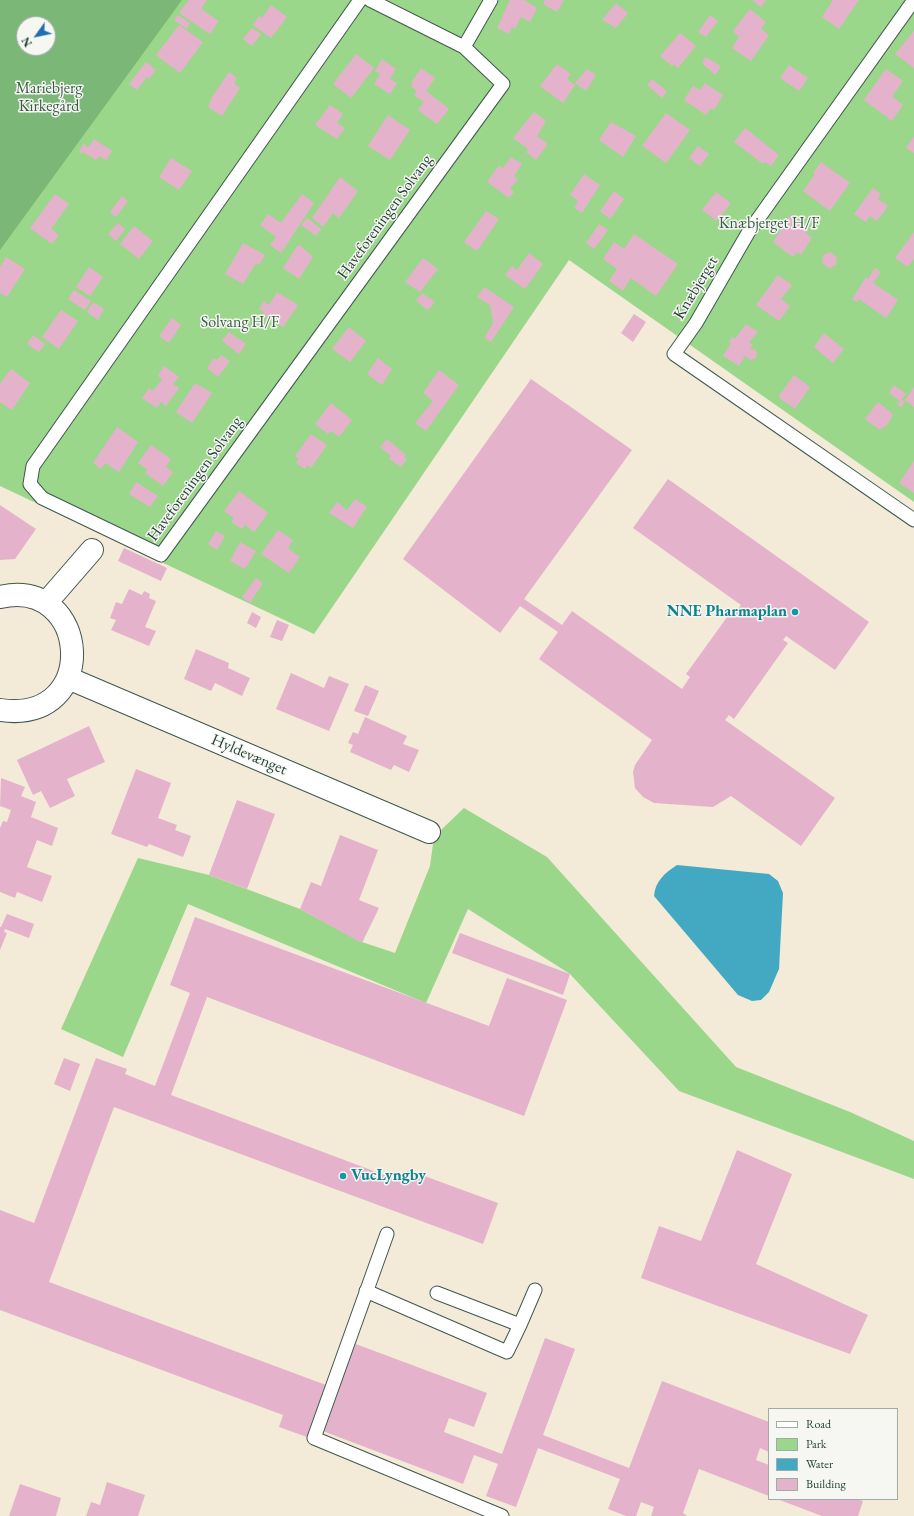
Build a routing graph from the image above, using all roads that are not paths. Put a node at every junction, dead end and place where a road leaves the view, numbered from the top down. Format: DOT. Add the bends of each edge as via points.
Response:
graph roads {
  1 [pos="360,0"];
  2 [pos="370,0"];
  3 [pos="491,0"];
  4 [pos="914,0"];
  5 [pos="464,47"];
  6 [pos="914,520"];
  7 [pos="92,550"];
  8 [pos="0,596"];
  9 [pos="46,603"];
  10 [pos="68,678"];
  11 [pos="0,710"];
  12 [pos="429,832"];
  13 [pos="387,1234"];
  14 [pos="535,1290"];
  15 [pos="366,1291"];
  16 [pos="437,1293"];
  17 [pos="520,1325"];
  18 [pos="502,1516"];
  1 -- 5 [label="lane, Haveforeningen Solvang" via="33,466 30,484 42,498 161,555 503,84"];
  2 -- 5 [label="lane, Haveforeningen Solvang"];
  3 -- 5 [label="lane"];
  4 -- 6 [label="lane, Knæbjerget" via="748,233 696,323 674,354"];
  7 -- 9 [label="street"];
  8 -- 9 [label="street" via="29,596"];
  9 -- 10 [label="street" via="62,617 71,637 74,658"];
  10 -- 11 [label="street" via="56,696 38,708 17,712"];
  10 -- 12 [label="street, Hyldevænget"];
  13 -- 15 [label="lane"];
  14 -- 17 [label="lane"];
  15 -- 17 [label="lane" via="507,1352"];
  15 -- 18 [label="lane" via="314,1438"];
  16 -- 17 [label="lane"];
}
